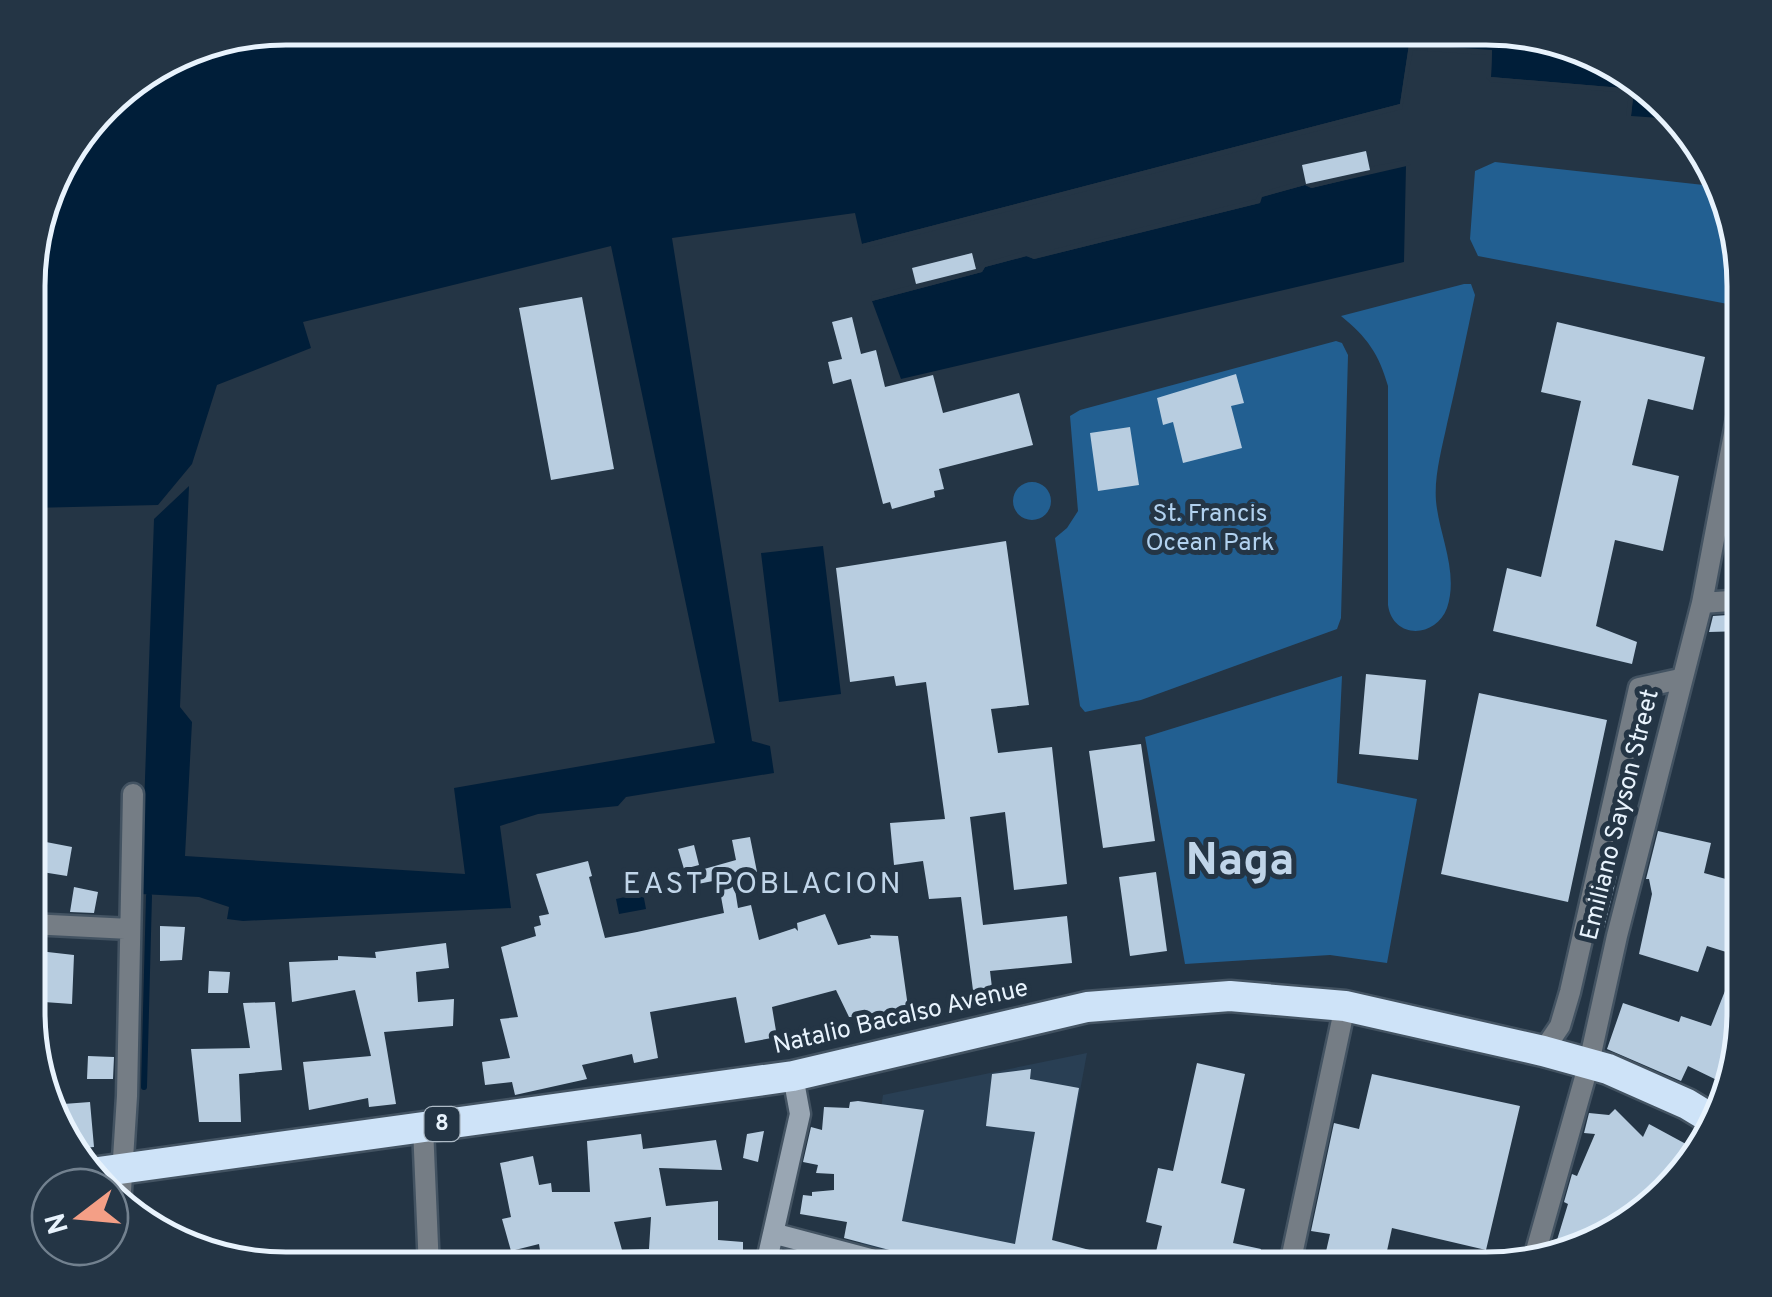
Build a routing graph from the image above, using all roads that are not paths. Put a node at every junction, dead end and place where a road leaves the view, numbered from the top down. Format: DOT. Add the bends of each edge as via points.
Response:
graph roads {
  1 [pos="1726,476"];
  2 [pos="1726,601"];
  3 [pos="1702,602"];
  4 [pos="1680,679"];
  5 [pos="133,794"];
  6 [pos="46,925"];
  7 [pos="130,929"];
  8 [pos="1345,1006"];
  9 [pos="1543,1051"];
  10 [pos="1590,1063"];
  11 [pos="793,1076"];
  12 [pos="1704,1113"];
  13 [pos="423,1127"];
  14 [pos="107,1167"];
  15 [pos="130,1168"];
  16 [pos="776,1234"];
  17 [pos="1537,1246"];
  18 [pos="428,1251"];
  19 [pos="771,1251"];
  20 [pos="842,1251"];
  21 [pos="1293,1252"];
  1 -- 3 [label="street, Emiliano Sayson Street"];
  2 -- 3 [label="street"];
  3 -- 4 [label="street, Emiliano Sayson Street"];
  4 -- 9 [label="street, Emiliano Sayson Street" via="1640,688 1570,992 1560,1026"];
  4 -- 10 [label="street, Emiliano Sayson Street"];
  5 -- 7 [label="street"];
  6 -- 7 [label="street"];
  7 -- 14 [label="street" via="126,1096"];
  8 -- 9 [label="highway, Natalio Bacalso Avenue / 8"];
  8 -- 11 [label="highway, Natalio Bacalso Avenue / 8" via="1230,996 1086,1007"];
  8 -- 21 [label="street"];
  9 -- 10 [label="highway, Natalio Bacalso Avenue / 8"];
  10 -- 12 [label="highway, Natalio Bacalso Avenue / 8"];
  10 -- 17 [label="street, Emiliano Sayson Street"];
  11 -- 13 [label="highway, Natalio Bacalso Avenue / 8"];
  11 -- 16 [label="street" via="800,1114"];
  13 -- 15 [label="highway, Natalio Bacalso Avenue / 8"];
  13 -- 18 [label="street"];
  16 -- 19 [label="street"];
  16 -- 20 [label="street"];
}
